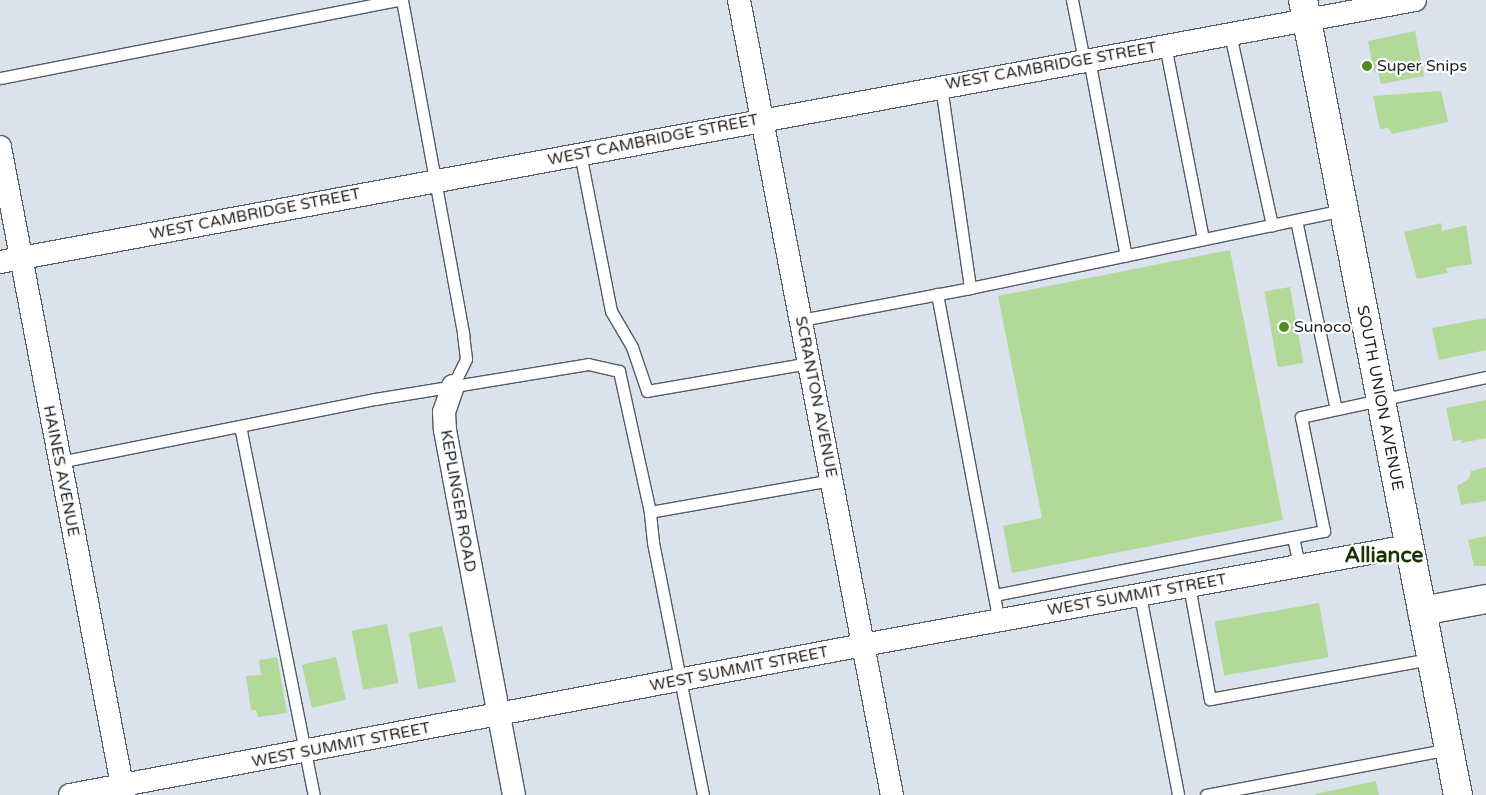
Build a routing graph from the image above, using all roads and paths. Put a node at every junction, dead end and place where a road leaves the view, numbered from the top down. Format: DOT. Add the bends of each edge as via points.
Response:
graph roads {
  1 [pos="401,0"];
  2 [pos="739,0"];
  3 [pos="1072,0"];
  4 [pos="1415,0"];
  5 [pos="1305,10"];
  6 [pos="1230,34"];
  7 [pos="1165,45"];
  8 [pos="1087,60"];
  9 [pos="0,78"];
  10 [pos="941,86"];
  11 [pos="762,119"];
  12 [pos="0,147"];
  13 [pos="580,154"];
  14 [pos="437,180"];
  15 [pos="1344,210"];
  16 [pos="1296,220"];
  17 [pos="1272,225"];
  18 [pos="1203,239"];
  19 [pos="1126,256"];
  20 [pos="10,260"];
  21 [pos="970,288"];
  22 [pos="937,294"];
  23 [pos="801,320"];
  24 [pos="809,363"];
  25 [pos="1486,377"];
  26 [pos="453,386"];
  27 [pos="1381,399"];
  28 [pos="1336,409"];
  29 [pos="240,426"];
  30 [pos="59,462"];
  31 [pos="832,480"];
  32 [pos="650,512"];
  33 [pos="1293,537"];
  34 [pos="1409,546"];
  35 [pos="1299,566"];
  36 [pos="1189,586"];
  37 [pos="994,595"];
  38 [pos="1140,595"];
  39 [pos="1486,599"];
  40 [pos="1422,611"];
  41 [pos="999,621"];
  42 [pos="863,645"];
  43 [pos="1431,659"];
  44 [pos="682,680"];
  45 [pos="498,716"];
  46 [pos="1449,749"];
  47 [pos="305,752"];
  48 [pos="123,790"];
  49 [pos="70,795"];
  50 [pos="314,795"];
  51 [pos="514,795"];
  52 [pos="703,795"];
  53 [pos="892,795"];
  54 [pos="1178,795"];
  55 [pos="1206,795"];
  56 [pos="1458,795"];
  1 -- 9 [label="lane"];
  1 -- 14 [label="lane, KEPLINGER ROAD"];
  2 -- 11 [label="street, SCRANTON AVENUE"];
  3 -- 8 [label="lane"];
  4 -- 5 [label="street, WEST CAMBRIDGE STREET"];
  5 -- 6 [label="street, WEST CAMBRIDGE STREET"];
  5 -- 15 [label="main road, SOUTH UNION AVENUE"];
  6 -- 7 [label="street, WEST CAMBRIDGE STREET"];
  6 -- 17 [label="lane"];
  7 -- 8 [label="street, WEST CAMBRIDGE STREET"];
  7 -- 18 [label="lane"];
  8 -- 10 [label="street, WEST CAMBRIDGE STREET"];
  8 -- 19 [label="lane"];
  10 -- 11 [label="street, WEST CAMBRIDGE STREET"];
  10 -- 21 [label="lane"];
  11 -- 13 [label="street, WEST CAMBRIDGE STREET"];
  11 -- 23 [label="street, SCRANTON AVENUE"];
  12 -- 20 [label="street, HAINES AVENUE"];
  13 -- 14 [label="street, WEST CAMBRIDGE STREET"];
  13 -- 24 [label="lane" via="611,311 632,347 648,392"];
  14 -- 20 [label="street, WEST CAMBRIDGE STREET"];
  14 -- 26 [label="lane, KEPLINGER ROAD" via="466,359"];
  15 -- 16 [label="lane"];
  15 -- 27 [label="main road, SOUTH UNION AVENUE"];
  16 -- 17 [label="lane"];
  16 -- 28 [label="lane"];
  17 -- 18 [label="lane"];
  18 -- 19 [label="lane"];
  19 -- 21 [label="lane"];
  20 -- 30 [label="street, HAINES AVENUE"];
  21 -- 22 [label="lane"];
  22 -- 23 [label="lane"];
  22 -- 37 [label="lane"];
  23 -- 24 [label="street, SCRANTON AVENUE"];
  24 -- 31 [label="street, SCRANTON AVENUE"];
  25 -- 27 [label="lane"];
  26 -- 29 [label="lane"];
  26 -- 32 [label="lane" via="588,364 619,371"];
  26 -- 45 [label="street, KEPLINGER ROAD" via="444,412 445,430"];
  27 -- 28 [label="lane"];
  27 -- 34 [label="main road, SOUTH UNION AVENUE"];
  28 -- 33 [label="lane" via="1301,417 1324,531"];
  29 -- 30 [label="lane"];
  29 -- 47 [label="lane"];
  30 -- 48 [label="street, HAINES AVENUE"];
  31 -- 32 [label="lane"];
  31 -- 42 [label="street, SCRANTON AVENUE"];
  32 -- 44 [label="lane" via="653,542"];
  33 -- 35 [label="lane"];
  33 -- 37 [label="lane"];
  34 -- 35 [label="street, WEST SUMMIT STREET"];
  34 -- 40 [label="main road, SOUTH UNION AVENUE"];
  35 -- 36 [label="street, WEST SUMMIT STREET"];
  36 -- 38 [label="street, WEST SUMMIT STREET"];
  36 -- 43 [label="lane" via="1210,699"];
  37 -- 41 [label="lane"];
  38 -- 41 [label="street, WEST SUMMIT STREET"];
  38 -- 54 [label="lane"];
  39 -- 40 [label="main road"];
  40 -- 43 [label="main road, SOUTH UNION AVENUE"];
  41 -- 42 [label="street, WEST SUMMIT STREET"];
  42 -- 44 [label="street, WEST SUMMIT STREET"];
  42 -- 53 [label="street, SCRANTON AVENUE"];
  43 -- 46 [label="main road, SOUTH UNION AVENUE"];
  44 -- 45 [label="street, WEST SUMMIT STREET"];
  44 -- 52 [label="lane"];
  45 -- 47 [label="street, WEST SUMMIT STREET"];
  45 -- 51 [label="street, KEPLINGER ROAD"];
  46 -- 55 [label="lane"];
  46 -- 56 [label="main road, SOUTH UNION AVENUE"];
  47 -- 48 [label="street, WEST SUMMIT STREET"];
  47 -- 50 [label="lane"];
  48 -- 49 [label="street, WEST SUMMIT STREET"];
}
